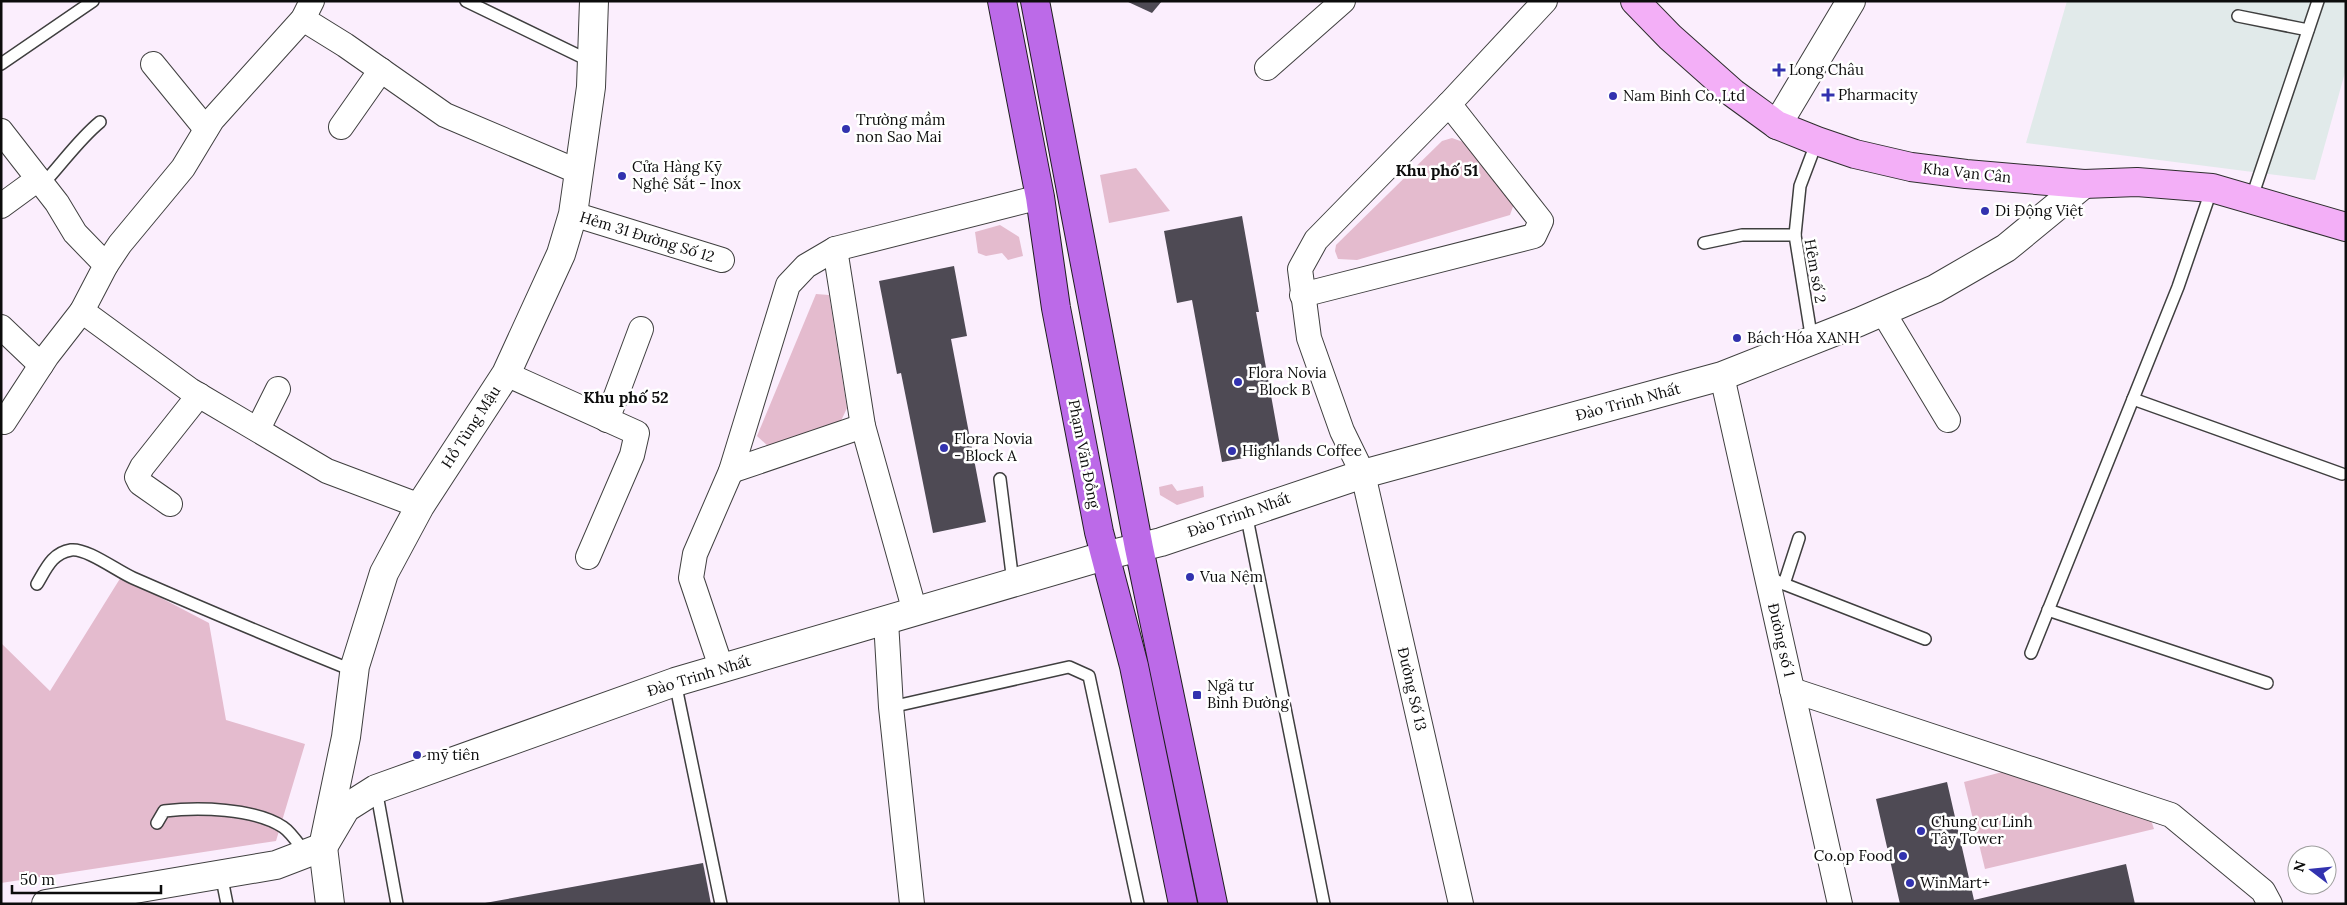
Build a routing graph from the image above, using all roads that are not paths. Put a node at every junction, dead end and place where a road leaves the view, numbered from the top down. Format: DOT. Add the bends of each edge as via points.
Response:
graph roads {
  1 [pos="92,1"];
  2 [pos="466,1"];
  3 [pos="594,1"];
  4 [pos="1002,1"];
  5 [pos="1035,1"];
  6 [pos="1342,1"];
  7 [pos="1545,1"];
  8 [pos="1635,1"];
  9 [pos="1851,1"];
  10 [pos="2318,1"];
  11 [pos="307,10"];
  12 [pos="2238,16"];
  13 [pos="2308,30"];
  14 [pos="594,63"];
  15 [pos="1,64"];
  16 [pos="153,64"];
  17 [pos="1267,68"];
  18 [pos="381,70"];
  19 [pos="1449,104"];
  20 [pos="100,122"];
  21 [pos="1777,125"];
  22 [pos="341,127"];
  23 [pos="206,129"];
  24 [pos="1,131"];
  25 [pos="1817,141"];
  26 [pos="579,172"];
  27 [pos="40,182"];
  28 [pos="2084,184"];
  29 [pos="2212,188"];
  30 [pos="1040,197"];
  31 [pos="2251,200"];
  32 [pos="1,206"];
  33 [pos="573,214"];
  34 [pos="2346,227"];
  35 [pos="1795,235"];
  36 [pos="1704,243"];
  37 [pos="835,249"];
  38 [pos="722,260"];
  39 [pos="106,265"];
  40 [pos="1302,295"];
  41 [pos="82,311"];
  42 [pos="1883,312"];
  43 [pos="1,327"];
  44 [pos="641,329"];
  45 [pos="1812,341"];
  46 [pos="42,364"];
  47 [pos="506,374"];
  48 [pos="1722,376"];
  49 [pos="278,389"];
  50 [pos="199,396"];
  51 [pos="2133,399"];
  52 [pos="608,420"];
  53 [pos="1948,420"];
  54 [pos="3,421"];
  55 [pos="862,426"];
  56 [pos="258,429"];
  57 [pos="730,471"];
  58 [pos="1363,474"];
  59 [pos="2342,474"];
  60 [pos="1000,479"];
  61 [pos="170,504"];
  62 [pos="420,506"];
  63 [pos="1246,512"];
  64 [pos="1799,538"];
  65 [pos="1139,548"];
  66 [pos="1104,556"];
  67 [pos="588,557"];
  68 [pos="1775,580"];
  69 [pos="37,584"];
  70 [pos="1014,584"];
  71 [pos="2048,610"];
  72 [pos="915,612"];
  73 [pos="886,621"];
  74 [pos="1925,639"];
  75 [pos="2031,653"];
  76 [pos="721,668"];
  77 [pos="354,671"];
  78 [pos="675,682"];
  79 [pos="2267,683"];
  80 [pos="1792,690"];
  81 [pos="891,707"];
  82 [pos="376,789"];
  83 [pos="158,822"];
  84 [pos="315,851"];
  85 [pos="221,874"];
  86 [pos="46,904"];
  87 [pos="227,904"];
  88 [pos="330,904"];
  89 [pos="397,904"];
  90 [pos="721,904"];
  91 [pos="912,904"];
  92 [pos="1138,904"];
  93 [pos="1183,904"];
  94 [pos="1213,904"];
  95 [pos="1324,904"];
  96 [pos="1461,904"];
  97 [pos="1840,904"];
  98 [pos="2270,904"];
  1 -- 15 [label="lane"];
  2 -- 14 [label="lane"];
  3 -- 14 [label="street, Hồ Tùng Mậu"];
  4 -- 30 [label="highway, Phạm Văn Đồng"];
  5 -- 65 [label="highway"];
  6 -- 17 [label="street"];
  7 -- 19 [label="street, Đường Số 13"];
  8 -- 21 [label="main road, Kha Vạn Cân" via="1733,93"];
  9 -- 21 [label="street"];
  10 -- 13 [label="lane"];
  11 -- 18 [label="street"];
  11 -- 23 [label="street"];
  12 -- 13 [label="lane"];
  13 -- 31 [label="lane"];
  14 -- 26 [label="street, Hồ Tùng Mậu"];
  16 -- 23 [label="street"];
  18 -- 22 [label="street"];
  18 -- 26 [label="street" via="445,115"];
  19 -- 40 [label="street, Đường Số 13" via="1316,240 1300,269"];
  19 -- 40 [label="street" via="1541,221 1534,236"];
  20 -- 27 [label="lane" via="84,135 62,165"];
  21 -- 25 [label="main road, Kha Vạn Cân"];
  23 -- 39 [label="street" via="183,168"];
  24 -- 27 [label="street"];
  25 -- 28 [label="main road, Kha Vạn Cân" via="1911,167"];
  25 -- 35 [label="lane" via="1800,186"];
  26 -- 33 [label="street, Hồ Tùng Mậu"];
  27 -- 32 [label="street"];
  27 -- 39 [label="street" via="75,234"];
  28 -- 29 [label="main road, Kha Vạn Cân" via="2137,182"];
  28 -- 42 [label="street, Đào Trinh Nhất" via="2006,248 1935,289"];
  29 -- 31 [label="main road, Kha Vạn Cân"];
  29 -- 51 [label="lane" via="2178,287"];
  30 -- 37 [label="street"];
  30 -- 66 [label="highway, Phạm Văn Đồng" via="1056,308"];
  31 -- 34 [label="main road, Kha Vạn Cân"];
  33 -- 38 [label="street, Hẻm 31 Đường Số 12"];
  33 -- 47 [label="street, Hồ Tùng Mậu" via="561,254"];
  35 -- 36 [label="lane, Hẻm số 2" via="1742,235"];
  35 -- 45 [label="lane, Hẻm số 2"];
  37 -- 55 [label="street"];
  37 -- 57 [label="street" via="806,266 788,285"];
  39 -- 41 [label="street"];
  40 -- 58 [label="street, Đường Số 13" via="1309,338 1342,431"];
  41 -- 46 [label="street"];
  41 -- 50 [label="street"];
  42 -- 45 [label="street, Đào Trinh Nhất"];
  42 -- 53 [label="street"];
  43 -- 46 [label="street"];
  44 -- 52 [label="street"];
  45 -- 48 [label="street, Đào Trinh Nhất"];
  46 -- 54 [label="street"];
  47 -- 52 [label="street"];
  47 -- 62 [label="street, Hồ Tùng Mậu"];
  48 -- 58 [label="street, Đào Trinh Nhất"];
  48 -- 68 [label="street, Đường số 1"];
  49 -- 56 [label="street"];
  50 -- 56 [label="street"];
  50 -- 61 [label="street" via="137,477 140,483"];
  51 -- 59 [label="lane"];
  51 -- 71 [label="lane"];
  52 -- 67 [label="street" via="637,433 632,455"];
  55 -- 57 [label="street"];
  55 -- 72 [label="street"];
  56 -- 62 [label="street" via="327,471"];
  57 -- 76 [label="street" via="695,554 691,578"];
  58 -- 63 [label="street, Đào Trinh Nhất"];
  58 -- 96 [label="street, Đường Số 13"];
  60 -- 70 [label="lane"];
  62 -- 77 [label="street, Hồ Tùng Mậu" via="384,573"];
  63 -- 65 [label="street, Đào Trinh Nhất"];
  63 -- 95 [label="lane"];
  64 -- 68 [label="lane"];
  65 -- 66 [label="street, Đào Trinh Nhất"];
  65 -- 94 [label="highway"];
  66 -- 70 [label="street, Đào Trinh Nhất"];
  66 -- 93 [label="highway, Phạm Văn Đồng" via="1134,666"];
  68 -- 74 [label="lane"];
  68 -- 80 [label="street, Đường số 1"];
  69 -- 77 [label="lane" via="50,561 73,550 253,631"];
  70 -- 72 [label="street, Đào Trinh Nhất"];
  71 -- 75 [label="lane"];
  71 -- 79 [label="lane"];
  72 -- 73 [label="street, Đào Trinh Nhất"];
  73 -- 76 [label="street, Đào Trinh Nhất"];
  73 -- 81 [label="street"];
  76 -- 78 [label="street, Đào Trinh Nhất"];
  77 -- 84 [label="street, Hồ Tùng Mậu" via="346,737"];
  78 -- 82 [label="street, Đào Trinh Nhất"];
  78 -- 90 [label="lane"];
  80 -- 97 [label="street, Đường số 1"];
  80 -- 98 [label="street" via="2171,814 2263,891"];
  81 -- 91 [label="street"];
  81 -- 92 [label="lane" via="1069,667 1090,676"];
  82 -- 84 [label="street, Đào Trinh Nhất" via="346,808"];
  82 -- 89 [label="lane"];
  83 -- 84 [label="lane" via="164,811 240,812 274,822"];
  84 -- 85 [label="street" via="276,866"];
  84 -- 88 [label="street, Hồ Tùng Mậu"];
  85 -- 86 [label="street"];
  85 -- 87 [label="lane"];
}
